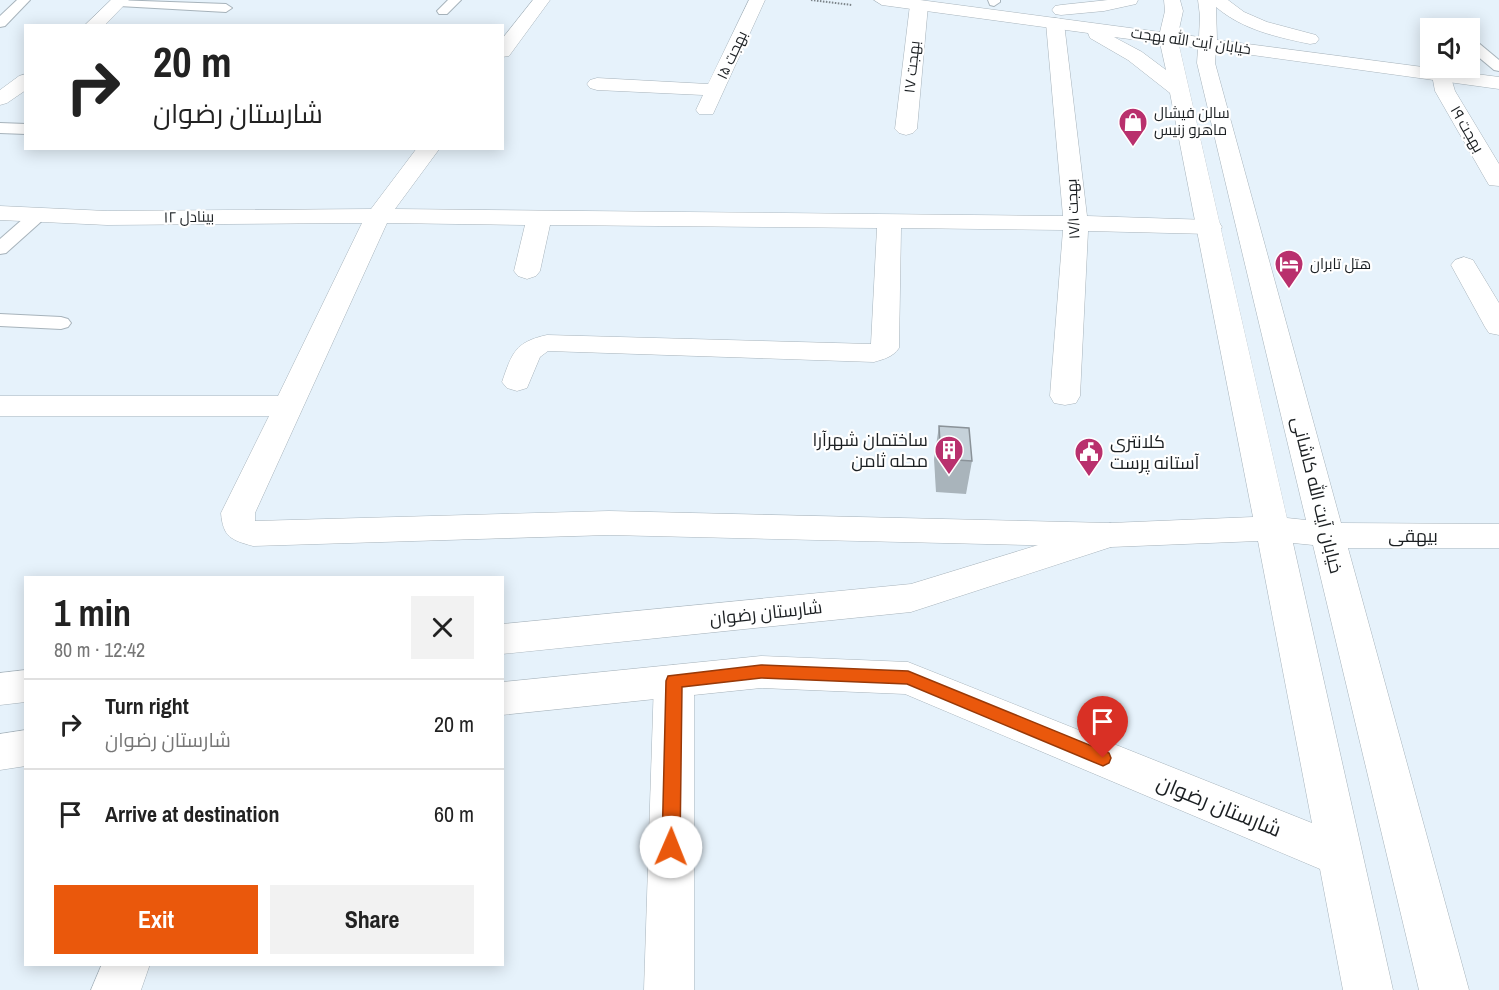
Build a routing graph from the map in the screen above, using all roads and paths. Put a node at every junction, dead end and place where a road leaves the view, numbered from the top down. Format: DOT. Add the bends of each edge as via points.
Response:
graph roads {
  1 [pos="24,0"];
  2 [pos="455,0"];
  3 [pos="542,0"];
  4 [pos="757,0"];
  5 [pos="882,0"];
  6 [pos="1130,0"];
  7 [pos="1206,0"];
  8 [pos="1218,0"];
  9 [pos="119,1"];
  10 [pos="989,1"];
  11 [pos="919,5"];
  12 [pos="226,8"];
  13 [pos="443,11"];
  14 [pos="1065,19"];
  15 [pos="1171,21"];
  16 [pos="0,23"];
  17 [pos="95,24"];
  18 [pos="1207,36"];
  19 [pos="504,49"];
  20 [pos="1368,51"];
  21 [pos="1480,52"];
  22 [pos="1420,63"];
  23 [pos="1420,65"];
  24 [pos="1480,66"];
  25 [pos="1499,68"];
  26 [pos="1440,78"];
  27 [pos="1479,78"];
  28 [pos="24,81"];
  29 [pos="1499,83"];
  30 [pos="597,84"];
  31 [pos="715,90"];
  32 [pos="1180,91"];
  33 [pos="0,99"];
  34 [pos="706,110"];
  35 [pos="0,128"];
  36 [pos="24,129"];
  37 [pos="906,129"];
  38 [pos="428,150"];
  39 [pos="1497,180"];
  40 [pos="0,213"];
  41 [pos="38,215"];
  42 [pos="378,216"];
  43 [pos="539,218"];
  44 [pos="889,222"];
  45 [pos="1077,223"];
  46 [pos="1210,227"];
  47 [pos="0,249"];
  48 [pos="1464,265"];
  49 [pos="527,271"];
  50 [pos="0,320"];
  51 [pos="61,323"];
  52 [pos="1499,327"];
  53 [pos="517,382"];
  54 [pos="1065,396"];
  55 [pos="0,406"];
  56 [pos="288,406"];
  57 [pos="1273,528"];
  58 [pos="1110,535"];
  59 [pos="1328,535"];
  60 [pos="1499,536"];
  61 [pos="504,639"];
  62 [pos="674,681"];
  63 [pos="24,686"];
  64 [pos="0,689"];
  65 [pos="504,699"];
  66 [pos="24,748"];
  67 [pos="0,752"];
  68 [pos="1341,856"];
  69 [pos="125,966"];
  70 [pos="116,990"];
  71 [pos="669,990"];
  72 [pos="1368,990"];
  73 [pos="1444,990"];
  1 -- 16 [label="lane"];
  2 -- 13 [label="lane"];
  3 -- 19 [label="street"];
  4 -- 31 [label="street, بهجت ۱۵"];
  5 -- 11 [label="street, خیابان آیت الله بهجت"];
  6 -- 14 [label="street"];
  7 -- 18 [label="street, خیابان آیت الله کاشانی" via="1212,18"];
  8 -- 20 [label="street" via="1257,24"];
  9 -- 12 [label="lane"];
  9 -- 17 [label="street"];
  10 -- 14 [label="street, خیابان آیت الله بهجت"];
  11 -- 14 [label="street, خیابان آیت الله بهجت"];
  11 -- 37 [label="street, بهجت ۱۷"];
  14 -- 15 [label="street, خیابان آیت الله بهجت"];
  14 -- 32 [label="street" via="1135,56"];
  14 -- 45 [label="street, بهجت ۱۷/۱"];
  15 -- 18 [label="street, خیابان آیت الله بهجت"];
  15 -- 32 [label="street"];
  18 -- 20 [label="street, خیابان آیت الله بهجت"];
  18 -- 23 [label="street, خیابان آیت الله بهجت"];
  18 -- 59 [label="street, خیابان آیت الله کاشانی" via="1206,63"];
  20 -- 22 [label="street, خیابان آیت الله بهجت"];
  21 -- 25 [label="lane"];
  24 -- 25 [label="street"];
  26 -- 39 [label="street, بهجت ۱۹"];
  27 -- 29 [label="street, خیابان آیت الله بهجت"];
  28 -- 33 [label="street"];
  30 -- 31 [label="street"];
  31 -- 34 [label="street, بهجت ۱۵"];
  32 -- 46 [label="street"];
  35 -- 36 [label="lane"];
  38 -- 42 [label="street"];
  40 -- 41 [label="street, بینادل ۱۲"];
  41 -- 42 [label="street, بینادل ۱۲"];
  41 -- 47 [label="lane"];
  42 -- 43 [label="street, بینادل ۱۲"];
  42 -- 56 [label="street"];
  43 -- 44 [label="street, بینادل ۱۲"];
  43 -- 49 [label="street"];
  44 -- 45 [label="street, بینادل ۱۲"];
  44 -- 53 [label="street" via="885,348 874,353 547,343 529,349"];
  45 -- 46 [label="street, بینادل ۱۲"];
  45 -- 54 [label="street, بهجت ۱۷/۱"];
  46 -- 57 [label="street"];
  48 -- 52 [label="street"];
  50 -- 51 [label="lane"];
  55 -- 56 [label="street"];
  56 -- 58 [label="street" via="238,513 239,527 253,534 609,524"];
  57 -- 58 [label="street, شارستان رضوان"];
  57 -- 59 [label="street, بیهقی"];
  57 -- 68 [label="street"];
  58 -- 61 [label="street, شارستان رضوان" via="911,598"];
  59 -- 60 [label="street, بیهقی"];
  59 -- 73 [label="street, خیابان آیت الله کاشانی"];
  62 -- 65 [label="street, شارستان رضوان"];
  62 -- 68 [label="street, شارستان رضوان" via="761,672 908,678"];
  62 -- 71 [label="street"];
  63 -- 64 [label="street"];
  66 -- 67 [label="street"];
  68 -- 72 [label="street"];
  69 -- 70 [label="street"];
}
